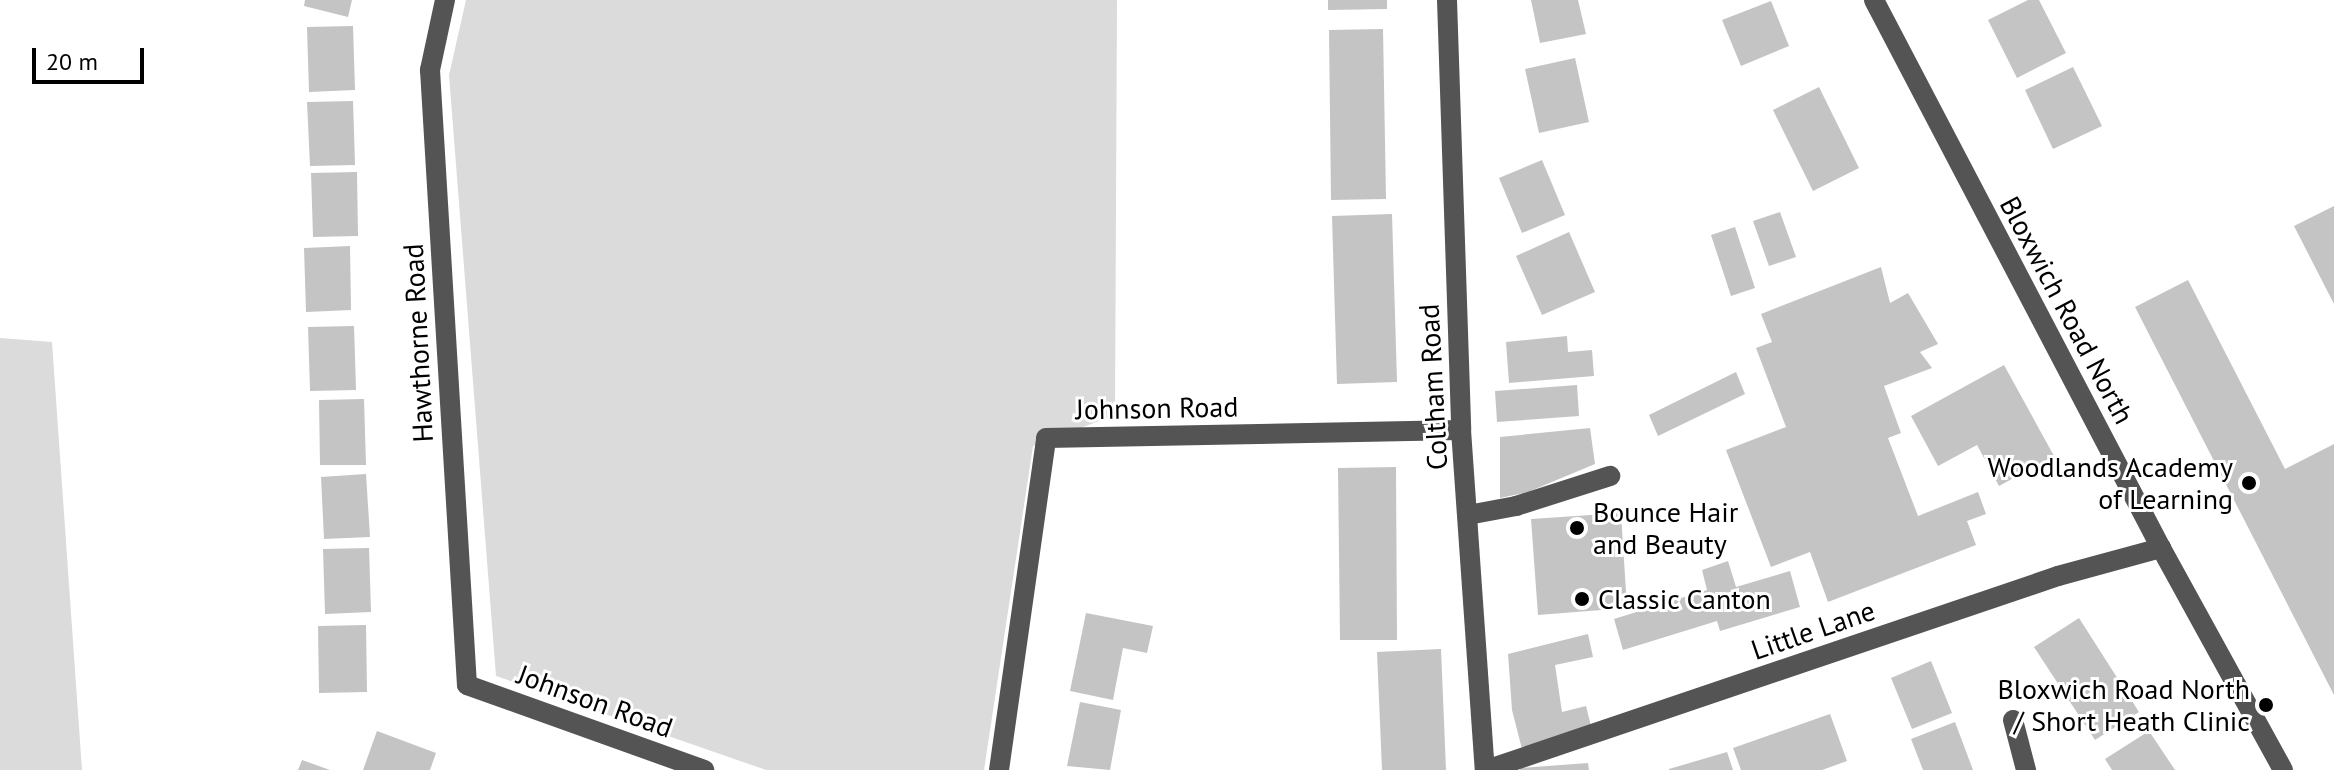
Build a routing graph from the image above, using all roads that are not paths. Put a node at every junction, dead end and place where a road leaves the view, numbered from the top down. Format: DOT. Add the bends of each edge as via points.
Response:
graph roads {
  1 [pos="445,0"];
  2 [pos="1447,0"];
  3 [pos="1874,0"];
  4 [pos="1461,430"];
  5 [pos="1610,476"];
  6 [pos="1468,515"];
  7 [pos="2161,548"];
  8 [pos="467,685"];
  9 [pos="2013,720"];
  10 [pos="704,770"];
  11 [pos="999,770"];
  12 [pos="1485,770"];
  13 [pos="2026,770"];
  14 [pos="2283,770"];
  1 -- 8 [label="street, Hawthorne Road" via="430,70"];
  2 -- 4 [label="street, Coltham Road"];
  3 -- 7 [label="street, Bloxwich Road North"];
  4 -- 6 [label="street, Coltham Road"];
  4 -- 11 [label="street, Johnson Road" via="1046,438"];
  5 -- 6 [label="street" via="1516,506"];
  6 -- 12 [label="street, Coltham Road"];
  7 -- 12 [label="street, Little Lane" via="2058,576"];
  7 -- 14 [label="street, Bloxwich Road North"];
  8 -- 10 [label="street, Johnson Road"];
  9 -- 13 [label="street"];
}
